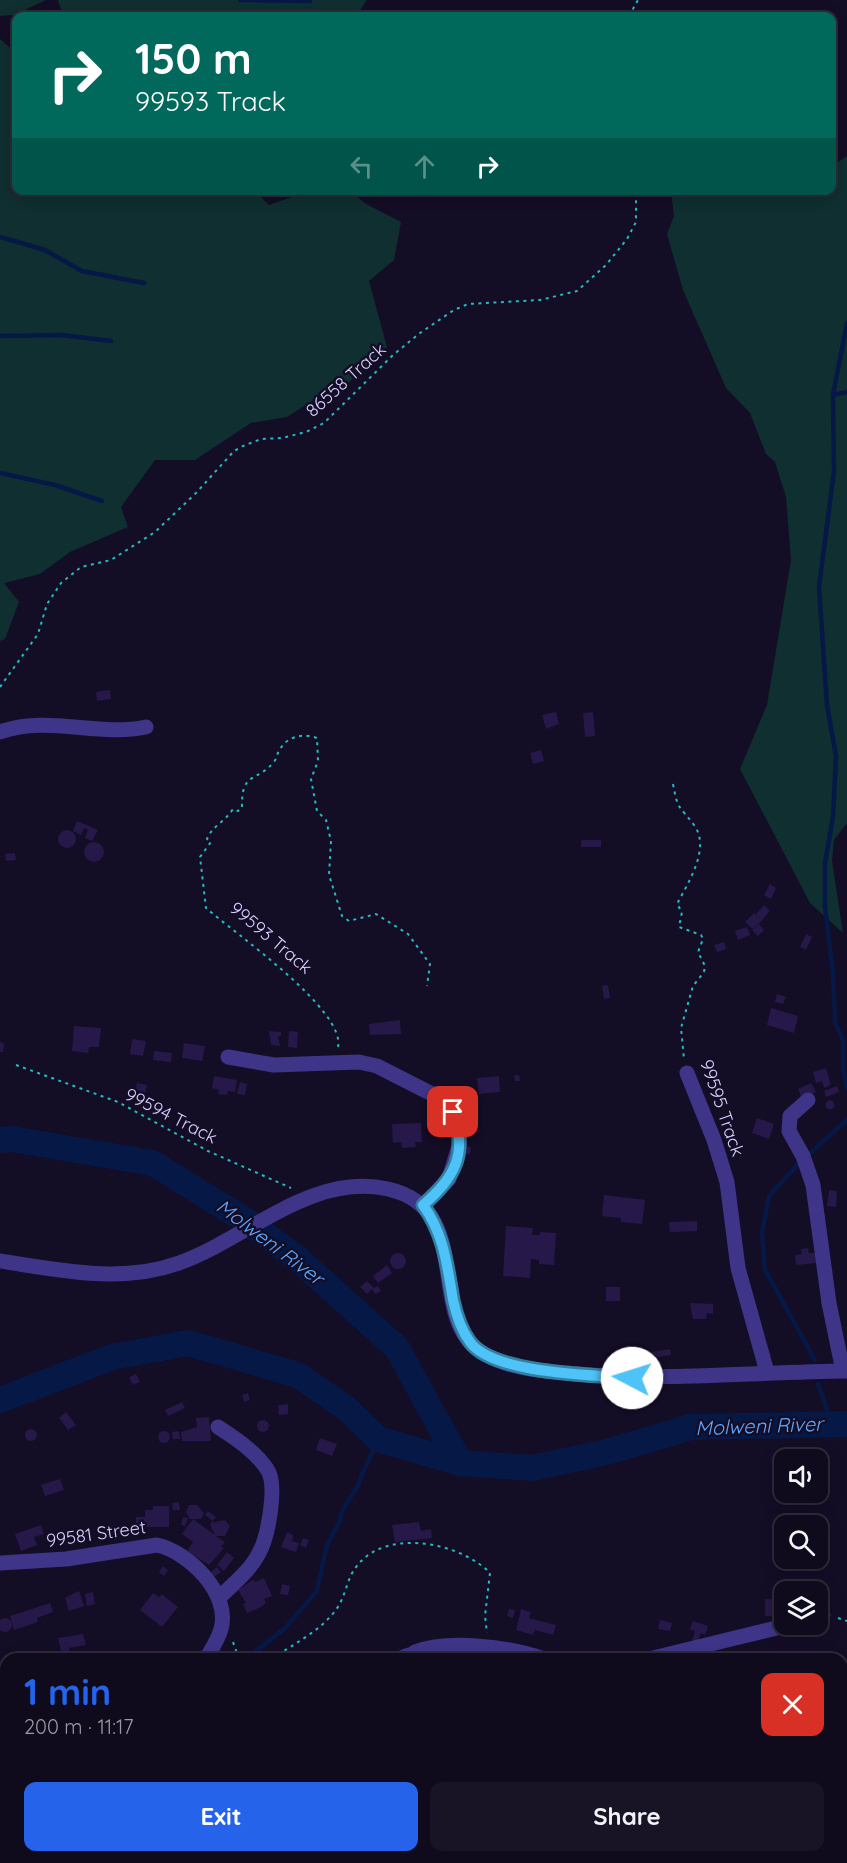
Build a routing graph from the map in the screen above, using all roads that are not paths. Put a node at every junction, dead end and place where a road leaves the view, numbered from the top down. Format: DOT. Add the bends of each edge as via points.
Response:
graph roads {
  1 [pos="146,727"];
  2 [pos="0,732"];
  3 [pos="228,1057"];
  4 [pos="687,1073"];
  5 [pos="808,1101"];
  6 [pos="423,1205"];
  7 [pos="0,1261"];
  8 [pos="845,1371"];
  9 [pos="767,1372"];
  10 [pos="218,1427"];
  11 [pos="0,1563"];
  12 [pos="219,1598"];
  13 [pos="774,1629"];
  14 [pos="415,1652"];
  15 [pos="209,1653"];
  16 [pos="430,1653"];
  17 [pos="516,1653"];
  18 [pos="674,1653"];
  1 -- 2 [label="street" via="112,730 44,724"];
  3 -- 6 [label="street" via="274,1065 377,1065 436,1095 453,1112 460,1132 457,1159 442,1188"];
  4 -- 9 [label="street, 99595 Track" via="727,1182 738,1269"];
  5 -- 8 [label="street" via="790,1116 789,1131 813,1185 829,1304"];
  6 -- 7 [label="street" via="404,1194 364,1186 310,1196 180,1263 118,1276"];
  6 -- 9 [label="street" via="442,1240 455,1313 470,1343 485,1355 546,1371 632,1378"];
  8 -- 9 [label="street"];
  10 -- 12 [label="street" via="243,1443 268,1469 273,1484 260,1552 241,1578"];
  11 -- 12 [label="street, 99581 Street" via="66,1559 157,1545 193,1566"];
  12 -- 15 [label="street" via="222,1628"];
  13 -- 18 [label="street"];
  14 -- 16 [label="street"];
  14 -- 17 [label="street" via="447,1645"];
}
